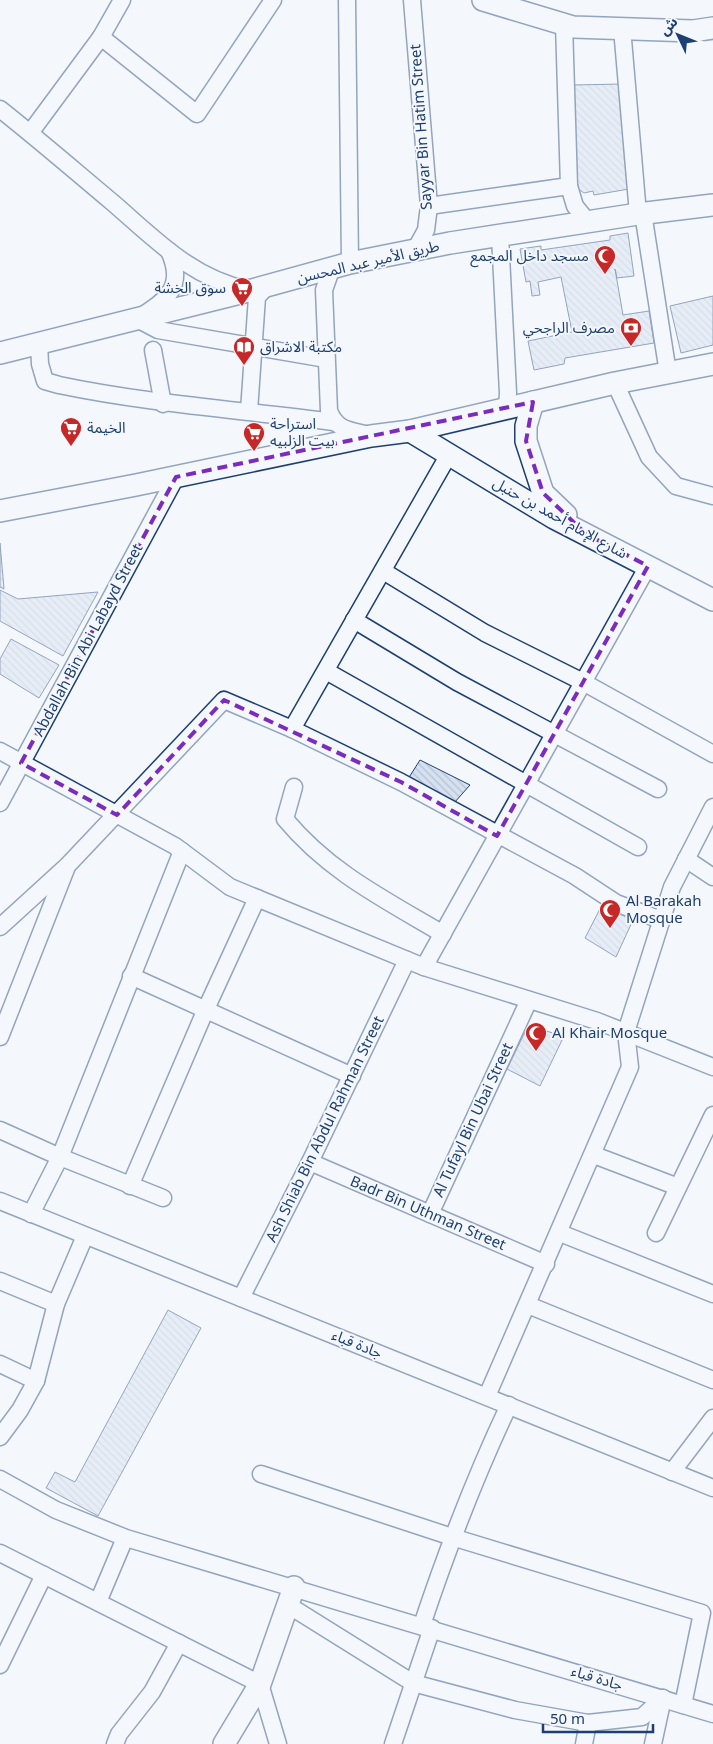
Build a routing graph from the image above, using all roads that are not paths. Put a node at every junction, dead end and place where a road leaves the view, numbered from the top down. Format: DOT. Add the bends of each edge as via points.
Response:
graph roads {
  1 [pos="122,0"];
  2 [pos="273,0"];
  3 [pos="347,0"];
  4 [pos="412,0"];
  5 [pos="483,0"];
  6 [pos="512,5"];
  7 [pos="564,24"];
  8 [pos="622,28"];
  9 [pos="713,28"];
  10 [pos="101,37"];
  11 [pos="0,109"];
  12 [pos="30,133"];
  13 [pos="569,186"];
  14 [pos="713,205"];
  15 [pos="429,206"];
  16 [pos="640,214"];
  17 [pos="588,222"];
  18 [pos="500,236"];
  19 [pos="169,251"];
  20 [pos="414,252"];
  21 [pos="340,267"];
  22 [pos="259,288"];
  23 [pos="138,319"];
  24 [pos="39,342"];
  25 [pos="254,346"];
  26 [pos="153,350"];
  27 [pos="0,353"];
  28 [pos="326,359"];
  29 [pos="713,364"];
  30 [pos="668,373"];
  31 [pos="615,383"];
  32 [pos="533,402"];
  33 [pos="163,404"];
  34 [pos="506,408"];
  35 [pos="249,411"];
  36 [pos="334,422"];
  37 [pos="410,431"];
  38 [pos="371,436"];
  39 [pos="448,456"];
  40 [pos="176,476"];
  41 [pos="713,496"];
  42 [pos="0,511"];
  43 [pos="586,534"];
  44 [pos="648,566"];
  45 [pos="383,571"];
  46 [pos="713,600"];
  47 [pos="354,620"];
  48 [pos="326,671"];
  49 [pos="583,682"];
  50 [pos="292,729"];
  51 [pos="555,733"];
  52 [pos="0,750"];
  53 [pos="713,754"];
  54 [pos="21,762"];
  55 [pos="526,785"];
  56 [pos="294,787"];
  57 [pos="658,789"];
  58 [pos="0,803"];
  59 [pos="713,807"];
  60 [pos="117,814"];
  61 [pos="497,836"];
  62 [pos="638,847"];
  63 [pos="182,851"];
  64 [pos="686,859"];
  65 [pos="68,866"];
  66 [pos="713,877"];
  67 [pos="256,898"];
  68 [pos="661,920"];
  69 [pos="0,927"];
  70 [pos="443,934"];
  71 [pos="407,960"];
  72 [pos="424,967"];
  73 [pos="131,976"];
  74 [pos="529,1000"];
  75 [pos="206,1009"];
  76 [pos="626,1032"];
  77 [pos="0,1037"];
  78 [pos="713,1067"];
  79 [pos="352,1076"];
  80 [pos="713,1115"];
  81 [pos="0,1130"];
  82 [pos="594,1155"];
  83 [pos="60,1157"];
  84 [pos="310,1162"];
  85 [pos="130,1186"];
  86 [pos="678,1187"];
  87 [pos="164,1198"];
  88 [pos="0,1201"];
  89 [pos="31,1214"];
  90 [pos="430,1214"];
  91 [pos="560,1233"];
  92 [pos="656,1233"];
  93 [pos="85,1236"];
  94 [pos="546,1264"];
  95 [pos="0,1280"];
  96 [pos="713,1294"];
  97 [pos="241,1298"];
  98 [pos="56,1304"];
  99 [pos="528,1305"];
  100 [pos="0,1364"];
  101 [pos="713,1380"];
  102 [pos="36,1381"];
  103 [pos="487,1396"];
  104 [pos="509,1405"];
  105 [pos="713,1418"];
  106 [pos="0,1437"];
  107 [pos="672,1472"];
  108 [pos="261,1474"];
  109 [pos="2,1485"];
  110 [pos="713,1488"];
  111 [pos="452,1537"];
  112 [pos="126,1538"];
  113 [pos="0,1553"];
  114 [pos="44,1575"];
  115 [pos="291,1596"];
  116 [pos="98,1602"];
  117 [pos="427,1627"];
  118 [pos="180,1643"];
  119 [pos="0,1665"];
  120 [pos="260,1684"];
  121 [pos="413,1684"];
  122 [pos="663,1698"];
  123 [pos="683,1704"];
  124 [pos="713,1714"];
  125 [pos="588,1723"];
  126 [pos="115,1744"];
  127 [pos="224,1744"];
  128 [pos="278,1744"];
  129 [pos="393,1744"];
  130 [pos="584,1744"];
  131 [pos="653,1744"];
  1 -- 10 [label="street"];
  2 -- 10 [label="street" via="197,114"];
  3 -- 21 [label="street"];
  4 -- 15 [label="street, Sayyar Bin Hatim Street"];
  5 -- 6 [label="main road"];
  6 -- 7 [label="main road"];
  7 -- 8 [label="main road"];
  7 -- 13 [label="street"];
  8 -- 9 [label="main road" via="693,31"];
  8 -- 16 [label="street"];
  10 -- 12 [label="street"];
  11 -- 12 [label="street"];
  12 -- 19 [label="street"];
  13 -- 15 [label="street"];
  13 -- 17 [label="street" via="575,206"];
  14 -- 16 [label="main road, طريق الأمير عبد المحسن"];
  15 -- 20 [label="street, Sayyar Bin Hatim Street" via="426,230"];
  16 -- 17 [label="main road, طريق الأمير عبد المحسن"];
  16 -- 30 [label="street"];
  17 -- 18 [label="main road, طريق الأمير عبد المحسن"];
  18 -- 20 [label="main road, طريق الأمير عبد المحسن"];
  18 -- 34 [label="street" via="508,393"];
  19 -- 22 [label="street" via="199,273 224,285"];
  19 -- 23 [label="street" via="176,266 175,284 165,301"];
  20 -- 21 [label="main road, طريق الأمير عبد المحسن"];
  21 -- 22 [label="main road, طريق الأمير عبد المحسن"];
  21 -- 28 [label="street" via="324,290"];
  22 -- 23 [label="main road, طريق الأمير عبد المحسن"];
  22 -- 25 [label="street"];
  23 -- 24 [label="main road, طريق الأمير عبد المحسن"];
  23 -- 25 [label="street" via="158,330"];
  24 -- 27 [label="main road, طريق الأمير عبد المحسن"];
  24 -- 33 [label="street" via="40,364 46,380"];
  25 -- 28 [label="street"];
  25 -- 35 [label="street"];
  26 -- 33 [label="street"];
  28 -- 36 [label="street" via="329,411"];
  29 -- 30 [label="main road"];
  30 -- 31 [label="main road"];
  31 -- 32 [label="main road"];
  31 -- 41 [label="street" via="649,457 676,486"];
  32 -- 34 [label="main road"];
  32 -- 43 [label="main road" via="526,426 526,441 543,493"];
  33 -- 35 [label="street"];
  34 -- 37 [label="main road"];
  35 -- 36 [label="street"];
  36 -- 38 [label="street" via="342,428"];
  37 -- 38 [label="main road"];
  37 -- 39 [label="main road, شارع الإمام أحمد بن حنبل"];
  38 -- 40 [label="main road"];
  39 -- 43 [label="main road, شارع الإمام أحمد بن حنبل"];
  39 -- 45 [label="street"];
  40 -- 42 [label="main road"];
  40 -- 54 [label="street, Abdallah Bin Abi Labayd Street"];
  43 -- 44 [label="main road, شارع الإمام أحمد بن حنبل"];
  44 -- 46 [label="main road, شارع الإمام أحمد بن حنبل"];
  44 -- 49 [label="street"];
  45 -- 47 [label="street"];
  45 -- 49 [label="street" via="485,633"];
  47 -- 48 [label="street"];
  47 -- 51 [label="street" via="457,682"];
  48 -- 50 [label="street"];
  48 -- 55 [label="street"];
  49 -- 51 [label="street"];
  49 -- 53 [label="street"];
  50 -- 60 [label="street" via="224,700"];
  50 -- 61 [label="street" via="401,782"];
  51 -- 55 [label="street"];
  51 -- 57 [label="street"];
  52 -- 54 [label="street"];
  54 -- 58 [label="street, Abdallah Bin Abi Labayd Street"];
  54 -- 60 [label="street"];
  55 -- 61 [label="street"];
  55 -- 62 [label="street"];
  56 -- 70 [label="street" via="285,819 306,844 348,877"];
  59 -- 64 [label="street"];
  60 -- 63 [label="street"];
  60 -- 65 [label="street"];
  61 -- 68 [label="street" via="575,876 616,903"];
  61 -- 70 [label="street"];
  63 -- 67 [label="street" via="230,887"];
  63 -- 73 [label="street"];
  64 -- 66 [label="street"];
  64 -- 68 [label="street"];
  65 -- 69 [label="street"];
  65 -- 77 [label="street"];
  67 -- 71 [label="street"];
  67 -- 75 [label="street"];
  68 -- 76 [label="street"];
  70 -- 72 [label="street"];
  71 -- 72 [label="street"];
  71 -- 79 [label="street, Ash Shiab Bin Abdul Rahman Street"];
  72 -- 74 [label="street"];
  73 -- 75 [label="street"];
  73 -- 83 [label="street"];
  74 -- 76 [label="street"];
  74 -- 90 [label="street, Al Tufayl Bin Ubai Street"];
  75 -- 79 [label="street"];
  75 -- 85 [label="street"];
  76 -- 78 [label="street"];
  76 -- 82 [label="street" via="630,1067"];
  79 -- 84 [label="street, Ash Shiab Bin Abdul Rahman Street"];
  80 -- 86 [label="street"];
  81 -- 83 [label="street"];
  82 -- 86 [label="street"];
  82 -- 91 [label="street"];
  83 -- 85 [label="street"];
  83 -- 89 [label="street"];
  84 -- 90 [label="street, Badr Bin Uthman Street"];
  84 -- 97 [label="street, Ash Shiab Bin Abdul Rahman Street"];
  85 -- 87 [label="street"];
  86 -- 92 [label="street"];
  88 -- 89 [label="street, جادة قباء"];
  89 -- 93 [label="street, جادة قباء"];
  90 -- 94 [label="street, Badr Bin Uthman Street"];
  91 -- 94 [label="street"];
  91 -- 96 [label="street"];
  93 -- 97 [label="street, جادة قباء"];
  93 -- 98 [label="street"];
  94 -- 99 [label="street"];
  95 -- 98 [label="street"];
  97 -- 103 [label="street, جادة قباء"];
  98 -- 102 [label="street"];
  99 -- 101 [label="street"];
  99 -- 103 [label="street"];
  100 -- 102 [label="street"];
  102 -- 106 [label="street"];
  103 -- 104 [label="street, جادة قباء"];
  104 -- 107 [label="street, جادة قباء"];
  104 -- 111 [label="street"];
  105 -- 107 [label="street"];
  107 -- 110 [label="street, جادة قباء"];
  108 -- 111 [label="street"];
  109 -- 112 [label="street, جادة قباء"];
  111 -- 117 [label="street"];
  111 -- 123 [label="street" via="702,1613"];
  112 -- 115 [label="street, جادة قباء"];
  112 -- 116 [label="street"];
  113 -- 114 [label="street"];
  114 -- 116 [label="street"];
  114 -- 119 [label="street"];
  115 -- 117 [label="street, جادة قباء"];
  115 -- 120 [label="main road"];
  115 -- 121 [label="street"];
  116 -- 118 [label="street"];
  117 -- 121 [label="street"];
  117 -- 122 [label="street, جادة قباء"];
  118 -- 120 [label="street"];
  118 -- 126 [label="street" via="152,1692 119,1734"];
  120 -- 127 [label="main road"];
  120 -- 128 [label="street"];
  121 -- 125 [label="street" via="514,1710"];
  121 -- 129 [label="street"];
  122 -- 123 [label="street, جادة قباء"];
  122 -- 125 [label="street" via="642,1717"];
  122 -- 131 [label="street"];
  123 -- 124 [label="street, جادة قباء"];
  125 -- 130 [label="street"];
}
